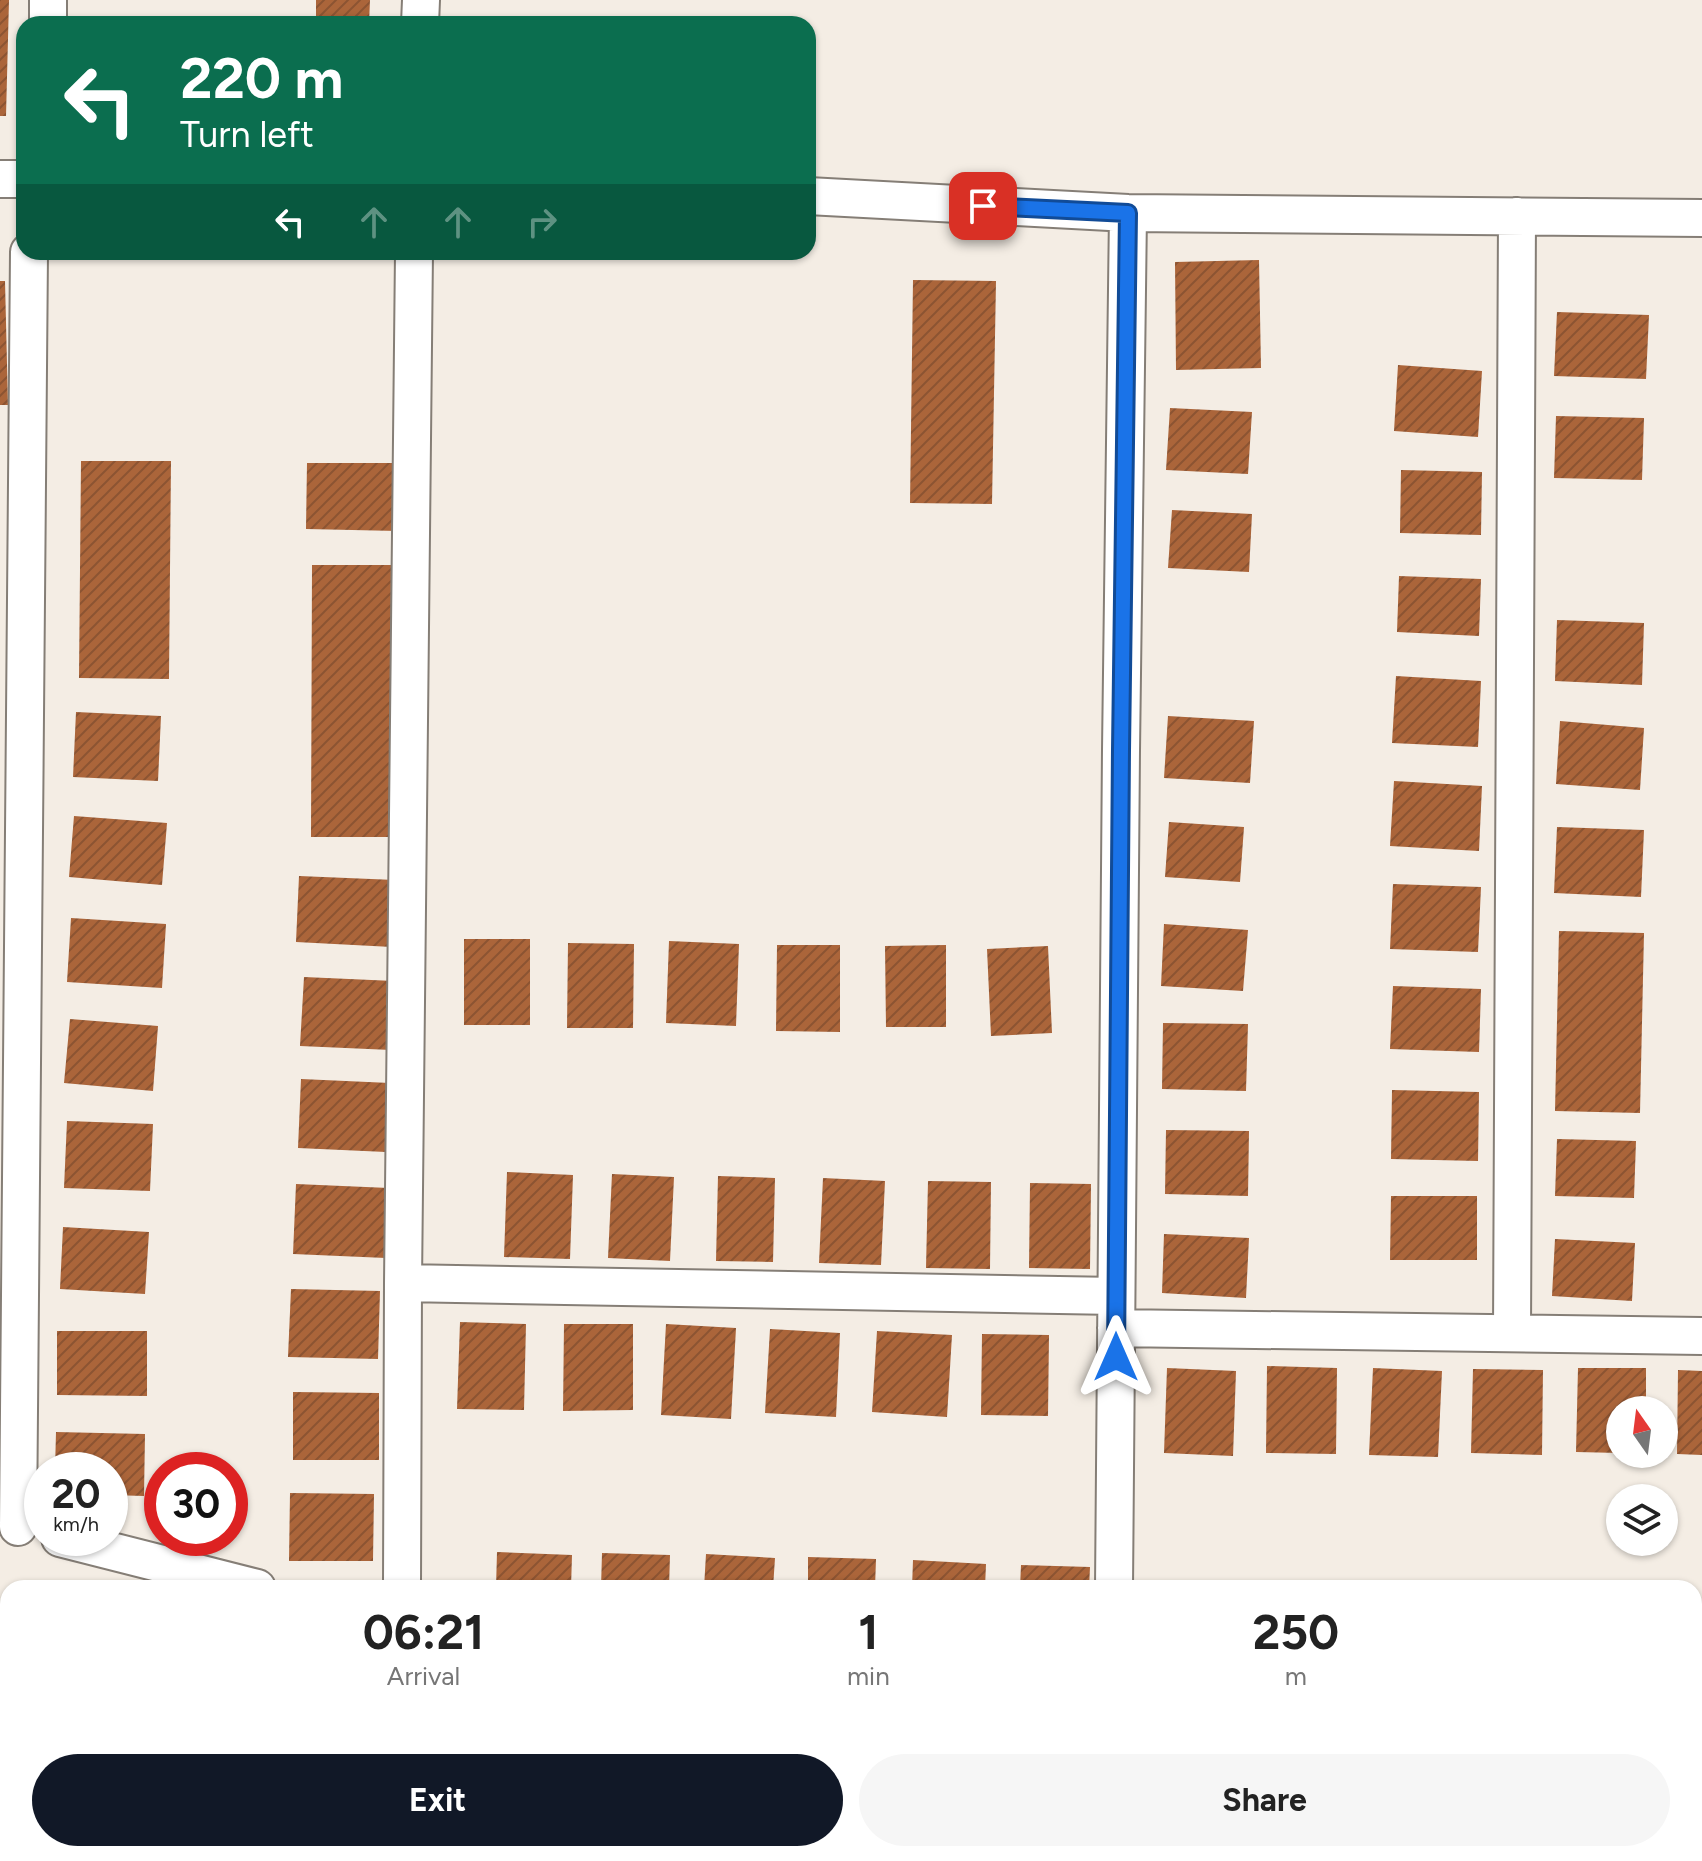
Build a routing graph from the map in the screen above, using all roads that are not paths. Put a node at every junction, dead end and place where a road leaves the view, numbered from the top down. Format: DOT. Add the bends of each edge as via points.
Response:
graph roads {
  1 [pos="816,196"];
  2 [pos="1128,213"];
  3 [pos="1517,216"];
  4 [pos="1702,218"];
  5 [pos="29,260"];
  6 [pos="414,260"];
  7 [pos="403,1283"];
  8 [pos="1116,1312"];
  9 [pos="1512,1333"];
  10 [pos="1702,1336"];
  11 [pos="20,1528"];
  12 [pos="128,1555"];
  13 [pos="225,1580"];
  14 [pos="402,1580"];
  15 [pos="1114,1580"];
  1 -- 2 [label="street"];
  2 -- 3 [label="street"];
  2 -- 8 [label="street"];
  3 -- 4 [label="street"];
  3 -- 9 [label="street"];
  5 -- 11 [label="street"];
  6 -- 7 [label="street"];
  7 -- 8 [label="street"];
  7 -- 14 [label="street"];
  8 -- 9 [label="street"];
  8 -- 15 [label="street"];
  9 -- 10 [label="street"];
  12 -- 13 [label="street"];
}
